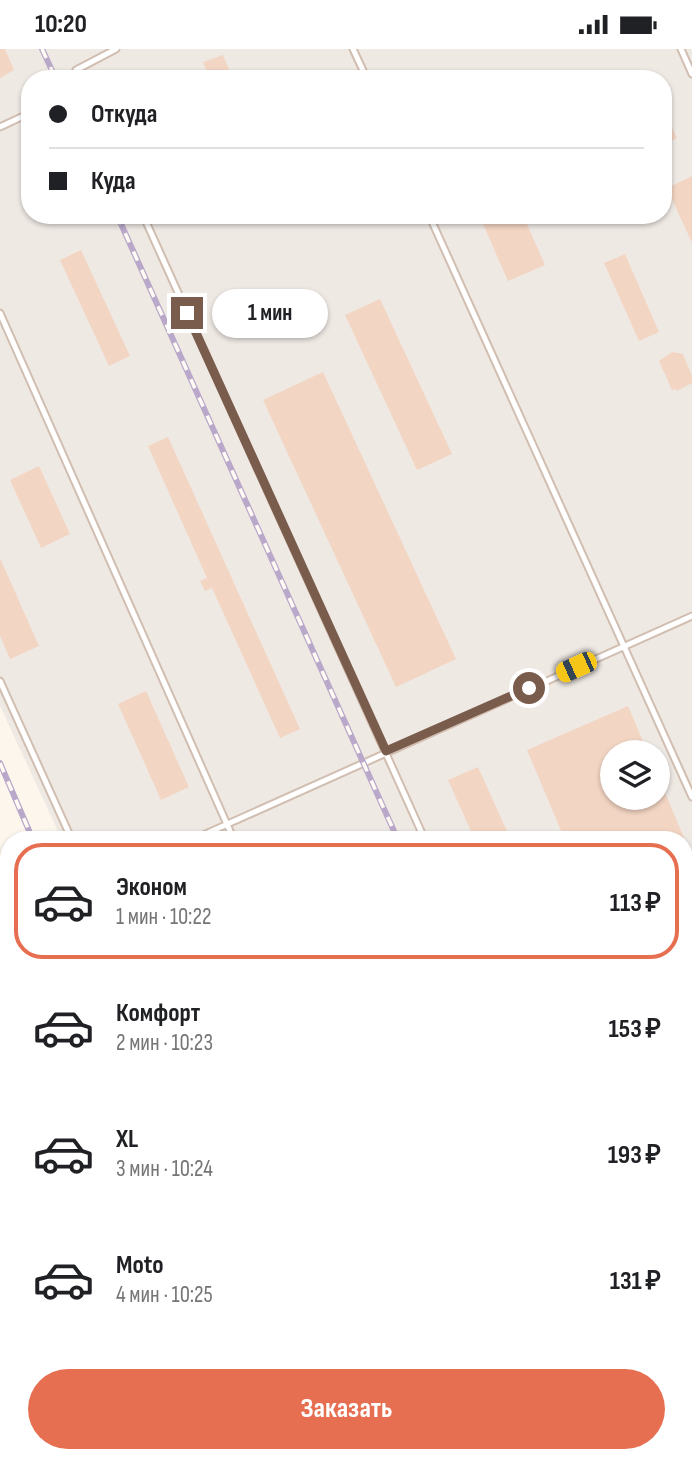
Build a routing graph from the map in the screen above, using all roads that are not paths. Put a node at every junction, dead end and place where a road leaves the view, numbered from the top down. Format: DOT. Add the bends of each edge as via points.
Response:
graph roads {
  1 [pos="117,49"];
  2 [pos="354,49"];
  3 [pos="681,49"];
  4 [pos="76,70"];
  5 [pos="363,70"];
  6 [pos="692,74"];
  7 [pos="21,117"];
  8 [pos="0,127"];
  9 [pos="146,224"];
  10 [pos="433,224"];
  11 [pos="0,313"];
  12 [pos="692,616"];
  13 [pos="624,646"];
  14 [pos="0,681"];
  15 [pos="386,751"];
  16 [pos="692,797"];
  17 [pos="228,824"];
  18 [pos="68,831"];
  19 [pos="212,831"];
  20 [pos="231,831"];
  21 [pos="421,831"];
  1 -- 4 [label="lane"];
  2 -- 5 [label="lane"];
  3 -- 6 [label="lane"];
  7 -- 8 [label="lane"];
  9 -- 15 [label="lane"];
  10 -- 13 [label="lane"];
  11 -- 17 [label="lane"];
  12 -- 13 [label="lane"];
  13 -- 15 [label="lane"];
  13 -- 16 [label="lane"];
  14 -- 18 [label="lane"];
  15 -- 17 [label="lane"];
  15 -- 21 [label="lane"];
  17 -- 19 [label="lane"];
  17 -- 20 [label="lane"];
}
